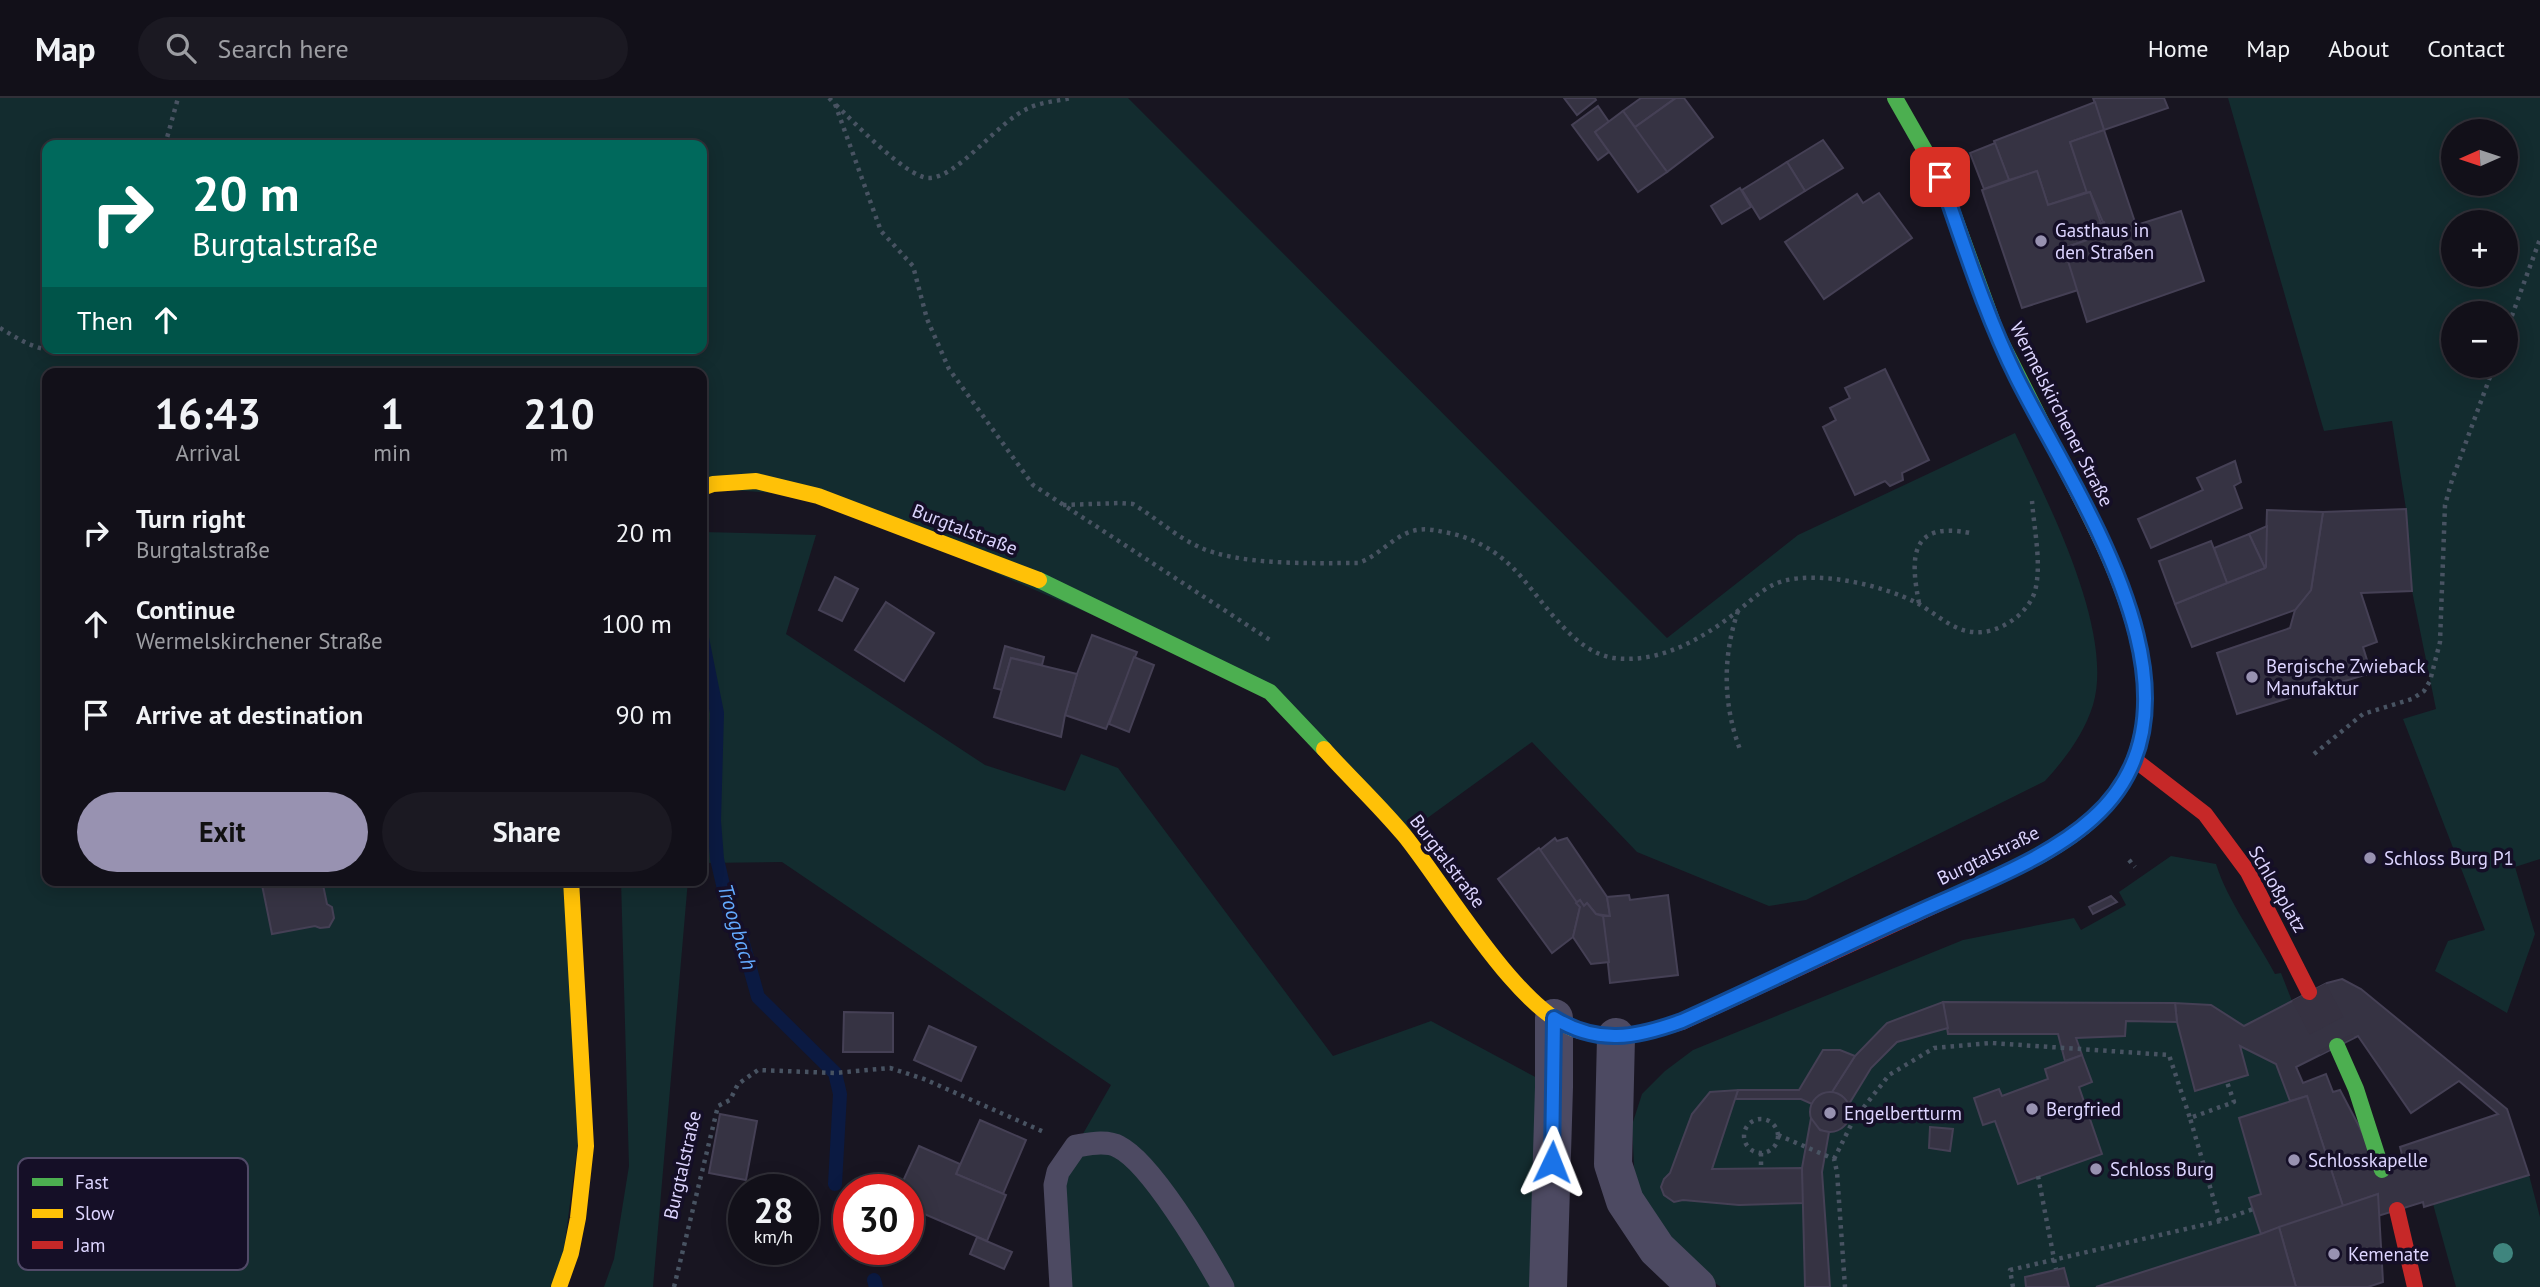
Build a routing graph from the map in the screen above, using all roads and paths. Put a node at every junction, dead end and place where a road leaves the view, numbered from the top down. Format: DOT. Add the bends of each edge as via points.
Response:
graph roads {
  1 [pos="178,98"];
  2 [pos="828,98"];
  3 [pos="1071,98"];
  4 [pos="1895,98"];
  5 [pos="835,104"];
  6 [pos="166,140"];
  7 [pos="2540,239"];
  8 [pos="2517,301"];
  9 [pos="0,328"];
  10 [pos="42,349"];
  11 [pos="2490,378"];
  12 [pos="707,486"];
  13 [pos="2031,495"];
  14 [pos="1970,533"];
  15 [pos="1919,604"];
  16 [pos="1738,610"];
  17 [pos="1741,752"];
  18 [pos="2314,754"];
  19 [pos="2135,760"];
  20 [pos="2129,860"];
  21 [pos="2135,867"];
  22 [pos="571,886"];
  23 [pos="2309,992"];
  24 [pos="1554,1018"];
  25 [pos="1615,1037"];
  26 [pos="2337,1046"];
  27 [pos="2227,1082"];
  28 [pos="2190,1118"];
  29 [pos="1778,1135"];
  30 [pos="1076,1146"];
  31 [pos="1760,1153"];
  32 [pos="1835,1158"];
  33 [pos="1761,1168"];
  34 [pos="2382,1170"];
  35 [pos="2038,1176"];
  36 [pos="2253,1209"];
  37 [pos="2397,1210"];
  38 [pos="2220,1221"];
  39 [pos="2055,1261"];
  40 [pos="2056,1269"];
  41 [pos="559,1287"];
  42 [pos="674,1287"];
  43 [pos="1061,1287"];
  44 [pos="1223,1287"];
  45 [pos="1548,1287"];
  46 [pos="1697,1287"];
  47 [pos="1845,1287"];
  48 [pos="2012,1287"];
  49 [pos="2415,1287"];
  1 -- 6 [label="path"];
  2 -- 5 [label="path"];
  3 -- 5 [label="path" via="1028,108 994,131 958,166 928,178 902,165"];
  4 -- 19 [label="main road, Wermelskirchener Straße" via="1940,177 1997,334 2098,535 2136,625 2145,684"];
  5 -- 16 [label="path" via="881,231 913,266 927,319 949,369 1033,485 1063,505 1133,505 1199,547 1255,559 1358,563 1409,532 1433,530 1463,536 1488,547 1513,568 1585,646 1611,657 1641,659 1669,652"];
  7 -- 8 [label="path"];
  9 -- 10 [label="path"];
  11 -- 18 [label="path" via="2445,505 2440,642 2430,681 2412,699 2363,714"];
  12 -- 24 [label="main road, Burgtalstraße" via="756,481 818,496 1056,586 1270,692 1404,835 1523,993"];
  13 -- 15 [label="path" via="2037,572 2031,602 2023,612 2000,627 1971,633"];
  14 -- 15 [label="path" via="1943,530 1921,542 1913,561"];
  15 -- 16 [label="path" via="1861,585 1812,578 1768,586"];
  16 -- 17 [label="path" via="1726,673 1730,719"];
  19 -- 23 [label="main road, Schloßplatz" via="2205,814 2248,872"];
  19 -- 25 [label="main road, Burgtalstraße" via="2117,792 2095,817 2070,837 2013,869 1682,1021"];
  20 -- 21 [label="path"];
  22 -- 41 [label="main road" via="586,1146 577,1228"];
  24 -- 25 [label="main road, Burgtalstraße" via="1572,1029"];
  24 -- 45 [label="street"];
  25 -- 46 [label="street" via="1613,1164 1625,1201 1657,1249"];
  26 -- 34 [label="main road"];
  27 -- 28 [label="path" via="2234,1102"];
  28 -- 32 [label="path" via="2169,1055 1991,1043 1934,1048 1889,1075 1853,1121"];
  28 -- 38 [label="path"];
  29 -- 31 [label="path" via="1770,1151"];
  29 -- 31 [label="path" via="1770,1121 1750,1122 1744,1143"];
  29 -- 32 [label="path"];
  30 -- 42 [label="path, Burgtalstraße" via="890,1068 835,1073 758,1070 738,1084 730,1100 718,1106"];
  30 -- 43 [label="lane" via="1058,1172 1055,1185"];
  30 -- 44 [label="lane" via="1117,1145 1141,1163"];
  31 -- 33 [label="path"];
  32 -- 47 [label="path"];
  35 -- 39 [label="path"];
  36 -- 38 [label="path"];
  37 -- 49 [label="main road"];
  38 -- 39 [label="path"];
  39 -- 40 [label="path"];
  39 -- 48 [label="path" via="2010,1270"];
}
